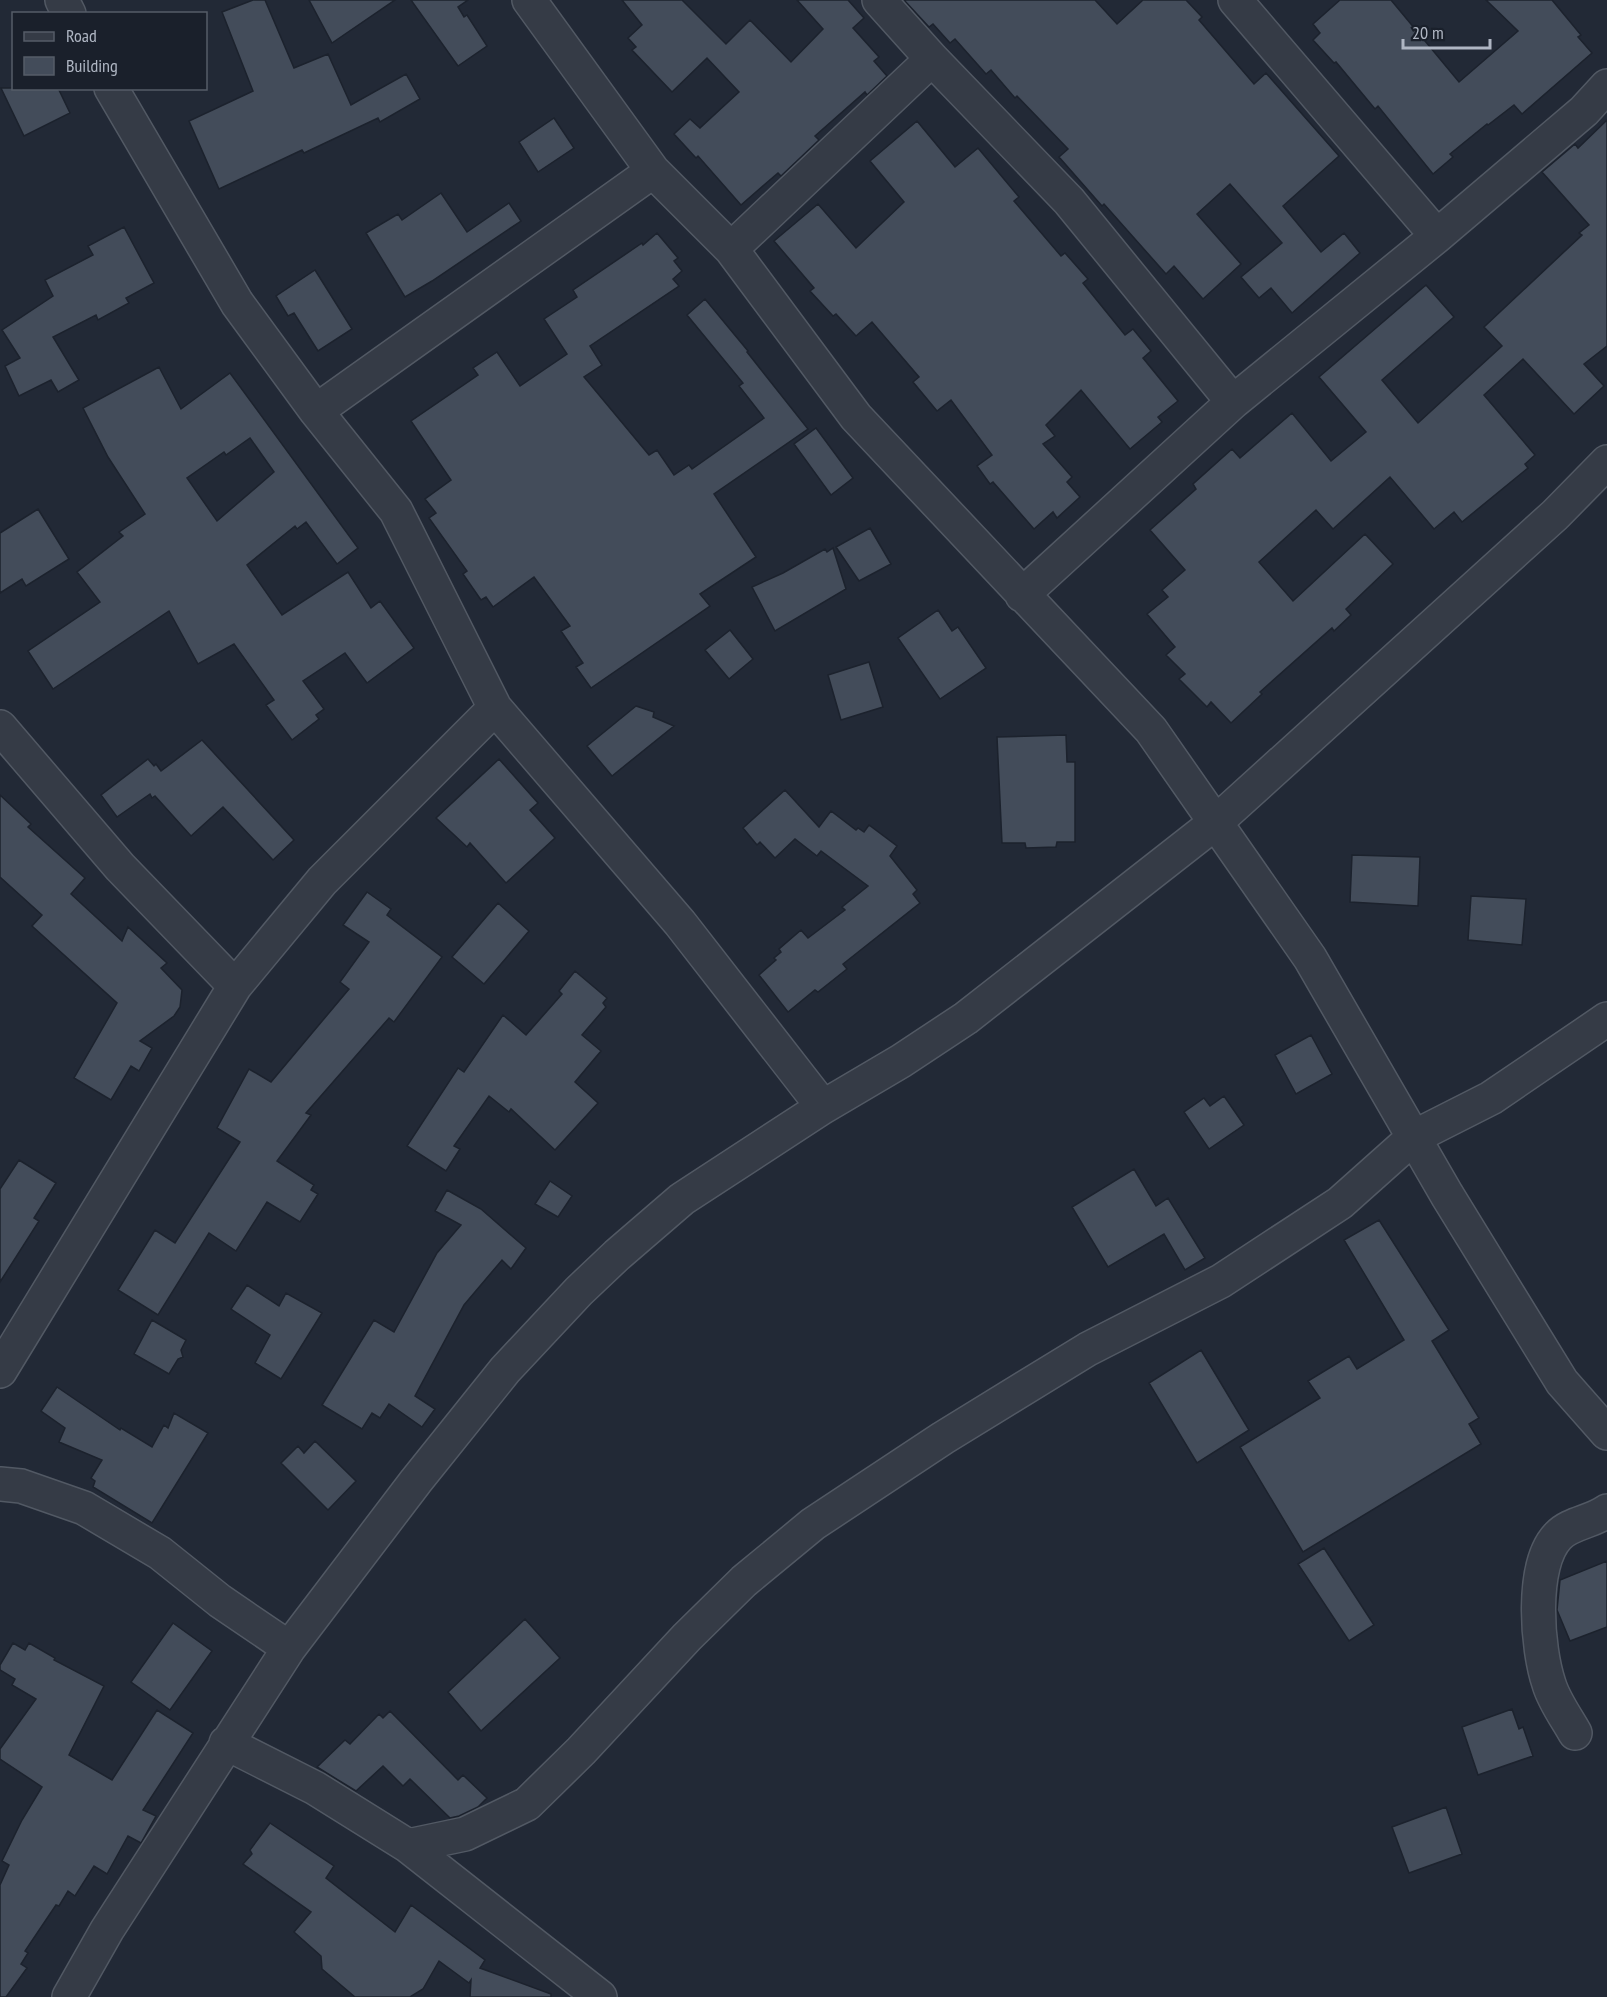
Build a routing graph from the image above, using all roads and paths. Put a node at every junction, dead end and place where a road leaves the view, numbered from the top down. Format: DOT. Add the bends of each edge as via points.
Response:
graph roads {
  1 [pos="529,0"];
  2 [pos="879,0"];
  3 [pos="1235,0"];
  4 [pos="932,58"];
  5 [pos="1607,86"];
  6 [pos="112,90"];
  7 [pos="653,171"];
  8 [pos="1437,236"];
  9 [pos="731,249"];
  10 [pos="1233,402"];
  11 [pos="316,411"];
  12 [pos="1607,462"];
  13 [pos="1022,595"];
  14 [pos="495,708"];
  15 [pos="0,727"];
  16 [pos="1215,823"];
  17 [pos="235,986"];
  18 [pos="1607,1019"];
  19 [pos="823,1107"];
  20 [pos="1414,1137"];
  21 [pos="0,1371"];
  22 [pos="1607,1433"];
  23 [pos="7,1478"];
  24 [pos="1607,1511"];
  25 [pos="289,1648"];
  26 [pos="1575,1733"];
  27 [pos="226,1743"];
  28 [pos="408,1846"];
  29 [pos="69,1997"];
  30 [pos="600,1997"];
  1 -- 7 [label="street"];
  2 -- 4 [label="street"];
  3 -- 8 [label="street"];
  4 -- 9 [label="street"];
  4 -- 10 [label="street" via="1069,201"];
  5 -- 8 [label="street" via="1584,111"];
  6 -- 11 [label="street" via="237,303"];
  7 -- 9 [label="street"];
  7 -- 11 [label="street"];
  8 -- 10 [label="street"];
  9 -- 13 [label="street" via="856,417"];
  10 -- 13 [label="street"];
  11 -- 14 [label="street" via="396,511"];
  12 -- 16 [label="street" via="1555,515"];
  13 -- 16 [label="street" via="1151,730"];
  14 -- 17 [label="street" via="322,881"];
  14 -- 19 [label="street" via="680,923"];
  15 -- 17 [label="street" via="120,867"];
  16 -- 19 [label="street" via="966,1018"];
  16 -- 20 [label="street" via="1310,958"];
  17 -- 21 [label="street"];
  18 -- 20 [label="street" via="1491,1098"];
  19 -- 25 [label="street" via="682,1199 579,1291 505,1370"];
  20 -- 22 [label="street" via="1562,1382"];
  20 -- 28 [label="street" via="1340,1203 1221,1281 1088,1349 813,1524 744,1581 527,1804 465,1834"];
  23 -- 25 [label="street" via="84,1508 150,1548"];
  24 -- 26 [label="street" via="1559,1535 1548,1554 1538,1591 1540,1642 1547,1679"];
  25 -- 27 [label="street"];
  27 -- 28 [label="street" via="315,1788"];
  27 -- 29 [label="street"];
  28 -- 30 [label="street"];
}
